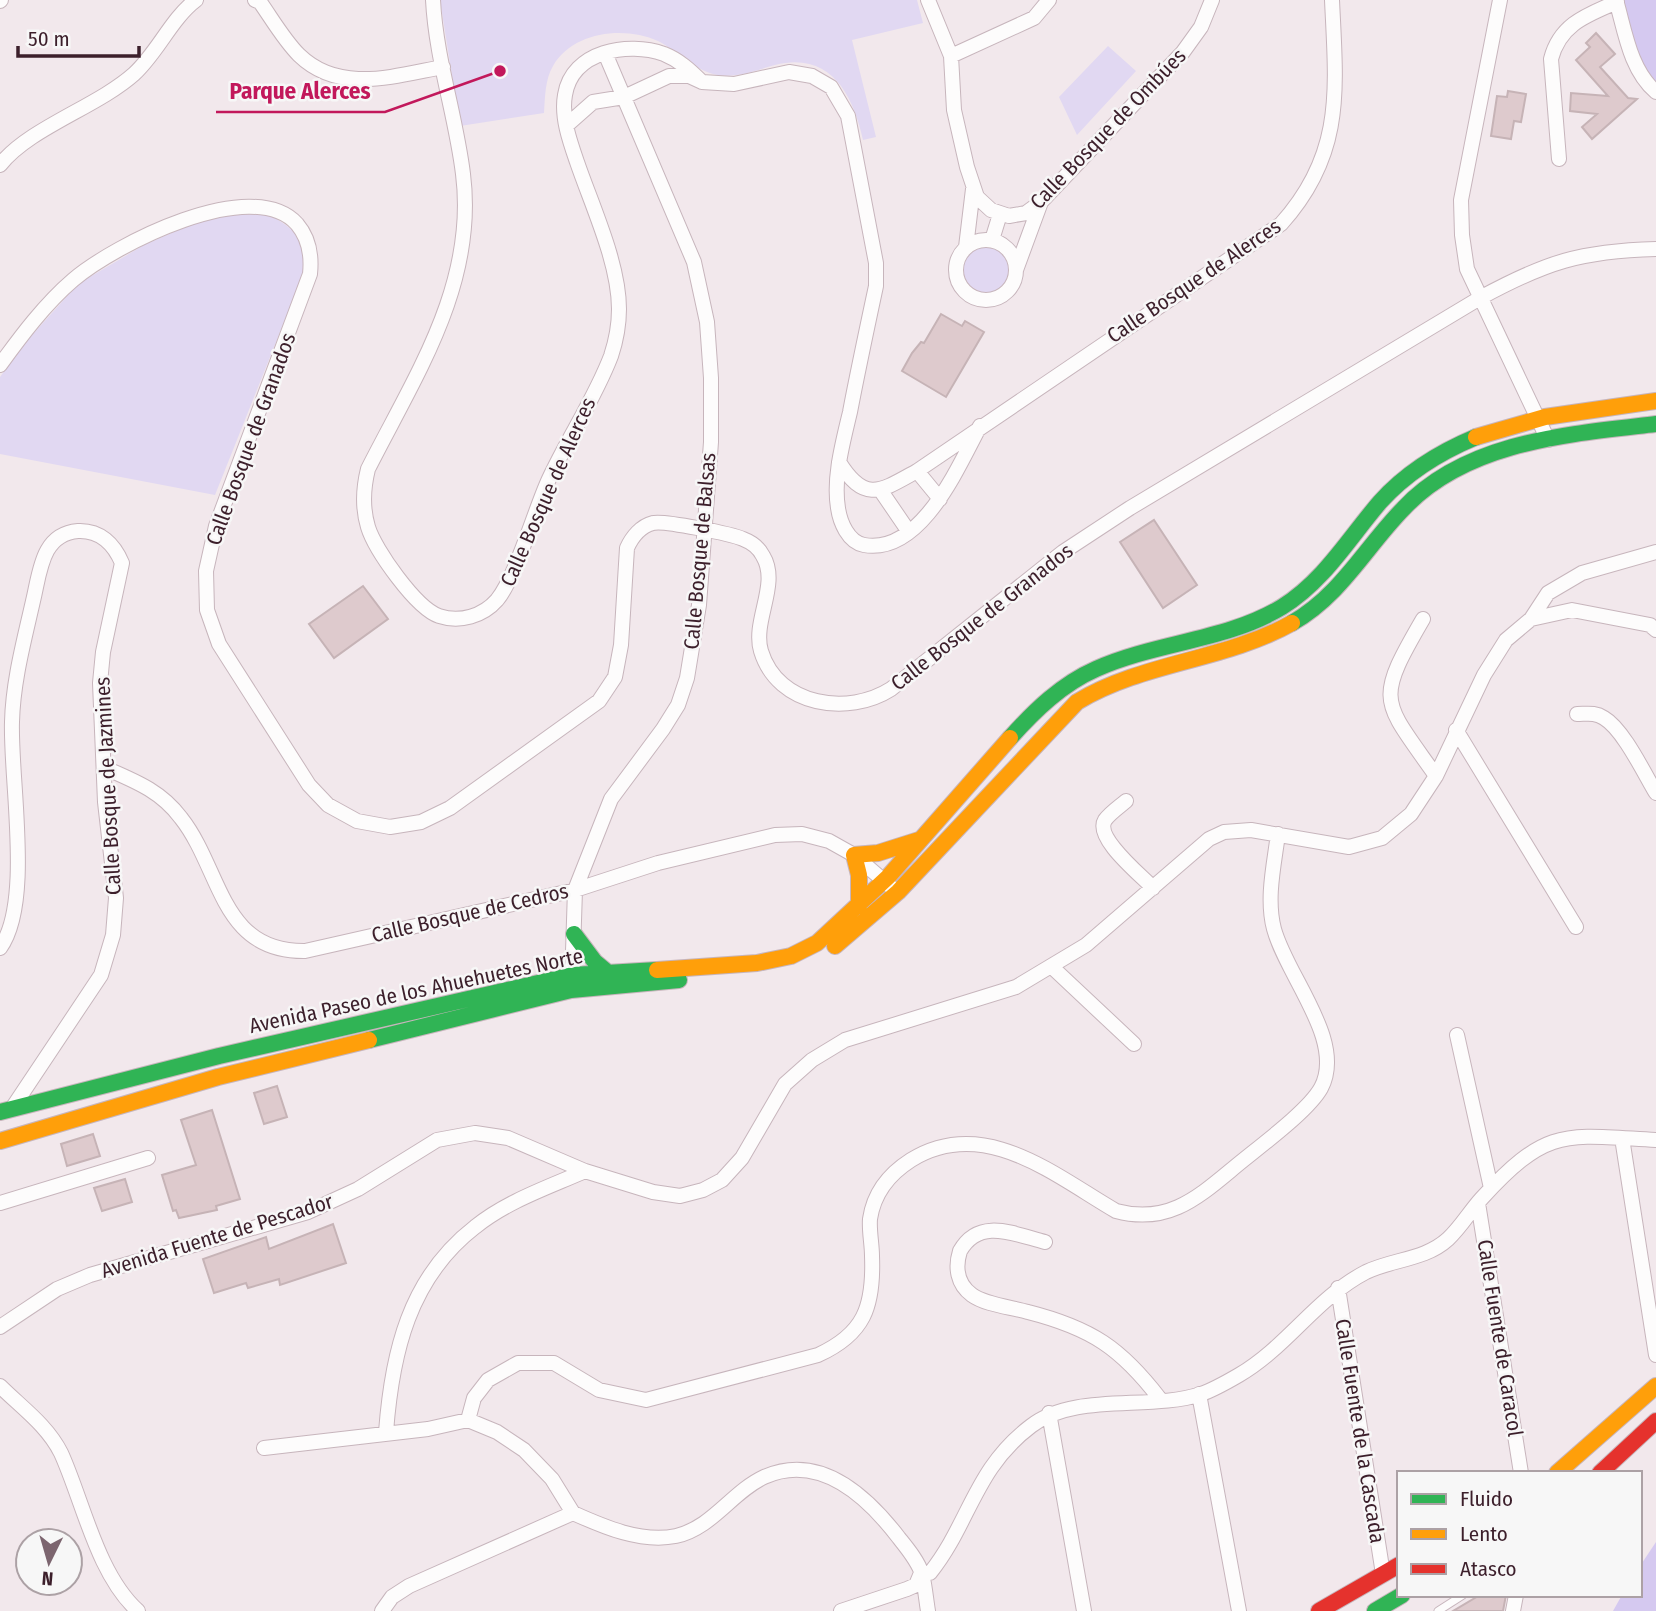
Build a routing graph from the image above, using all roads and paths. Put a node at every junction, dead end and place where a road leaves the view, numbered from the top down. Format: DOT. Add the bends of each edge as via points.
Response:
graph roads {
  1 [pos="196,0"];
  2 [pos="255,0"];
  3 [pos="433,0"];
  4 [pos="928,0"];
  5 [pos="1049,0"];
  6 [pos="1212,0"];
  7 [pos="1332,0"];
  8 [pos="1500,0"];
  9 [pos="1617,1"];
  10 [pos="605,53"];
  11 [pos="951,56"];
  12 [pos="443,67"];
  13 [pos="702,82"];
  14 [pos="1656,92"];
  15 [pos="624,97"];
  16 [pos="567,125"];
  17 [pos="1559,159"];
  18 [pos="0,165"];
  19 [pos="973,189"];
  20 [pos="1041,202"];
  21 [pos="1000,214"];
  22 [pos="992,240"];
  23 [pos="966,247"];
  24 [pos="1656,249"];
  25 [pos="1016,270"];
  26 [pos="1480,298"];
  27 [pos="0,365"];
  28 [pos="1656,401"];
  29 [pos="1539,417"];
  30 [pos="1656,424"];
  31 [pos="980,426"];
  32 [pos="1548,440"];
  33 [pos="839,462"];
  34 [pos="917,471"];
  35 [pos="881,491"];
  36 [pos="940,499"];
  37 [pos="703,530"];
  38 [pos="909,532"];
  39 [pos="1656,552"];
  40 [pos="1423,619"];
  41 [pos="1531,619"];
  42 [pos="1656,629"];
  43 [pos="1577,714"];
  44 [pos="1456,730"];
  45 [pos="105,768"];
  46 [pos="1436,776"];
  47 [pos="1656,793"];
  48 [pos="1126,801"];
  49 [pos="1278,834"];
  50 [pos="924,838"];
  51 [pos="854,855"];
  52 [pos="891,887"];
  53 [pos="1153,888"];
  54 [pos="575,890"];
  55 [pos="859,906"];
  56 [pos="1576,927"];
  57 [pos="573,933"];
  58 [pos="0,948"];
  59 [pos="1052,967"];
  60 [pos="607,972"];
  61 [pos="572,983"];
  62 [pos="1457,1035"];
  63 [pos="1133,1044"];
  64 [pos="7,1110"];
  65 [pos="1622,1138"];
  66 [pos="1656,1140"];
  67 [pos="0,1141"];
  68 [pos="148,1158"];
  69 [pos="586,1171"];
  70 [pos="1491,1188"];
  71 [pos="0,1203"];
  72 [pos="1478,1203"];
  73 [pos="1045,1242"];
  74 [pos="1338,1288"];
  75 [pos="0,1327"];
  76 [pos="1656,1355"];
  77 [pos="0,1386"];
  78 [pos="1656,1386"];
  79 [pos="1199,1394"];
  80 [pos="1160,1399"];
  81 [pos="1049,1413"];
  82 [pos="468,1420"];
  83 [pos="1656,1421"];
  84 [pos="386,1432"];
  85 [pos="264,1448"];
  86 [pos="1521,1471"];
  87 [pos="1558,1471"];
  88 [pos="1602,1471"];
  89 [pos="573,1513"];
  90 [pos="1397,1566"];
  91 [pos="922,1573"];
  92 [pos="1383,1574"];
  93 [pos="1399,1597"];
  94 [pos="1461,1597"];
  95 [pos="138,1611"];
  96 [pos="382,1611"];
  97 [pos="841,1611"];
  98 [pos="928,1611"];
  99 [pos="1084,1611"];
  100 [pos="1239,1611"];
  101 [pos="1319,1611"];
  102 [pos="1376,1611"];
  103 [pos="1438,1611"];
  1 -- 18 [label="street" via="132,75 33,138"];
  2 -- 12 [label="street" via="297,54 317,70 370,80"];
  3 -- 12 [label="street, Calle Bosque de Alerces"];
  4 -- 11 [label="street"];
  5 -- 11 [label="street" via="1034,18"];
  6 -- 20 [label="street, Calle Bosque de Ombúes" via="1201,27 1183,52"];
  7 -- 31 [label="street, Calle Bosque de Alerces" via="1334,120 1325,156 1295,209 1281,223"];
  8 -- 26 [label="street" via="1461,200 1467,270"];
  9 -- 14 [label="street" via="1635,62"];
  9 -- 17 [label="street" via="1570,25 1554,48"];
  10 -- 13 [label="street, Calle Bosque de Alerces" via="639,49 665,54"];
  10 -- 15 [label="street, Calle Bosque de Balsas"];
  10 -- 16 [label="street, Calle Bosque de Alerces" via="579,67 568,83"];
  11 -- 19 [label="street" via="954,110"];
  12 -- 16 [label="street, Calle Bosque de Alerces" via="464,174 465,235 458,276 444,320 368,469 363,494 372,537 415,598 438,615 458,619 478,614 502,594 548,480 615,342 619,311 616,279"];
  13 -- 15 [label="street, Calle Bosque de Alerces" via="689,76 669,76"];
  13 -- 33 [label="street, Calle Bosque de Alerces" via="734,84 778,73 800,73 831,88 848,117 874,239 876,274"];
  15 -- 16 [label="street, Calle Bosque de Alerces" via="593,102"];
  15 -- 37 [label="street, Calle Bosque de Balsas" via="694,262 707,322 711,442"];
  19 -- 21 [label="street, Calle Bosque de Ombúes" via="984,205"];
  19 -- 23 [label="street"];
  20 -- 21 [label="street, Calle Bosque de Ombúes" via="1027,213"];
  20 -- 25 [label="street"];
  21 -- 22 [label="street"];
  22 -- 23 [label="street"];
  22 -- 25 [label="street" via="1013,257"];
  23 -- 25 [label="street" via="958,257 958,284 979,300 1005,294"];
  24 -- 26 [label="street, Calle Bosque de Granados" via="1565,259 1530,270"];
  26 -- 29 [label="street"];
  26 -- 37 [label="street, Calle Bosque de Granados" via="1063,552 891,689 868,701 842,706 821,703 796,692 775,674 761,650 768,580 764,556 740,537"];
  27 -- 37 [label="street, Calle Bosque de Granados" via="74,279 165,228 251,204 275,208 302,230 310,251 310,274 216,526 206,571 207,610 219,644 309,785 328,805 357,821 390,827 421,822 450,808 599,701 614,677 619,656 625,556 631,541 642,528 657,522"];
  28 -- 29 [label="street, Avenida Paseo de los Ahuehuetes Norte"];
  29 -- 32 [label="street"];
  29 -- 50 [label="street, Avenida Paseo de los Ahuehuetes Norte" via="1471,439 1424,462 1384,499 1320,577 1267,615 1100,666 1070,682 1046,700"];
  30 -- 32 [label="street, Avenida Paseo de los Ahuehuetes Norte"];
  31 -- 34 [label="street, Calle Bosque de Alerces"];
  31 -- 36 [label="street, Calle Bosque de Alerces"];
  32 -- 52 [label="street, Avenida Paseo de los Ahuehuetes Norte" via="1474,460 1434,482 1405,505 1334,592 1306,615 1231,649 1109,684 1077,702"];
  33 -- 35 [label="street" via="863,489"];
  33 -- 38 [label="street, Calle Bosque de Alerces" via="838,507 845,531 860,544 884,546"];
  34 -- 35 [label="street, Calle Bosque de Alerces"];
  34 -- 36 [label="street"];
  35 -- 38 [label="street"];
  36 -- 38 [label="street, Calle Bosque de Alerces"];
  37 -- 54 [label="street, Calle Bosque de Balsas" via="699,605 678,705 611,799"];
  39 -- 41 [label="street, Avenida Fuente de Pescador" via="1582,573 1548,593"];
  40 -- 46 [label="street" via="1395,666 1389,684 1390,704"];
  41 -- 42 [label="street" via="1572,610"];
  41 -- 44 [label="street, Avenida Fuente de Pescador" via="1506,640"];
  43 -- 47 [label="street" via="1593,713 1616,728"];
  44 -- 46 [label="street, Avenida Fuente de Pescador"];
  44 -- 56 [label="street"];
  45 -- 54 [label="street, Calle Bosque de Cedros" via="149,787 172,807 190,830 233,917 261,942 283,950 305,951"];
  45 -- 58 [label="street, Calle Bosque de Jazmines" via="100,683 122,563 106,539 79,531 55,540 44,553 17,674 12,746 16,906"];
  45 -- 64 [label="street, Calle Bosque de Jazmines" via="116,898 108,956 101,975"];
  46 -- 49 [label="street, Avenida Fuente de Pescador" via="1411,814 1382,838 1349,847"];
  48 -- 53 [label="street" via="1106,818 1105,837"];
  49 -- 53 [label="street, Avenida Fuente de Pescador" via="1251,830 1216,835"];
  49 -- 82 [label="street" via="1271,903 1274,929 1325,1041 1327,1069 1311,1101 1191,1202 1160,1214 1130,1215 1022,1155 987,1144 959,1143 925,1152 896,1169 877,1192 870,1220 870,1294 861,1323 844,1343 646,1401 599,1390 554,1363 519,1363 488,1380 474,1398"];
  50 -- 51 [label="street" via="902,847"];
  50 -- 52 [label="street, Avenida Paseo de los Ahuehuetes Norte"];
  51 -- 52 [label="street, Calle Bosque de Cedros"];
  51 -- 54 [label="street, Calle Bosque de Cedros" via="815,836 775,835 658,863"];
  51 -- 55 [label="street"];
  52 -- 55 [label="street, Avenida Paseo de los Ahuehuetes Norte"];
  52 -- 61 [label="street, Avenida Paseo de los Ahuehuetes Norte" via="836,945 793,968 766,975"];
  53 -- 59 [label="street, Avenida Fuente de Pescador" via="1086,945"];
  54 -- 57 [label="street, Calle Bosque de Balsas"];
  55 -- 60 [label="street, Avenida Paseo de los Ahuehuetes Norte" via="827,936 785,958"];
  57 -- 60 [label="street"];
  57 -- 61 [label="street, Calle Bosque de Balsas"];
  59 -- 63 [label="street"];
  59 -- 69 [label="street, Avenida Fuente de Pescador" via="1016,987 845,1040 812,1060 785,1084 742,1158 722,1180 703,1190 680,1196 653,1192"];
  60 -- 61 [label="street, Avenida Paseo de los Ahuehuetes Norte"];
  61 -- 64 [label="street, Avenida Paseo de los Ahuehuetes Norte" via="219,1056"];
  61 -- 67 [label="street, Avenida Paseo de los Ahuehuetes Norte" via="218,1077"];
  62 -- 70 [label="street"];
  65 -- 66 [label="street"];
  65 -- 70 [label="street" via="1588,1135 1555,1140 1527,1153"];
  65 -- 76 [label="street"];
  68 -- 71 [label="street"];
  69 -- 75 [label="street, Avenida Fuente de Pescador" via="508,1138 475,1133 437,1140 358,1189 308,1212 90,1275 58,1289"];
  69 -- 84 [label="street" via="521,1199 476,1226 445,1254 414,1298 399,1339"];
  70 -- 72 [label="street"];
  72 -- 74 [label="street" via="1431,1252 1369,1271"];
  72 -- 86 [label="street, Calle Fuente de Caracol"];
  73 -- 80 [label="street" via="994,1229 977,1233 960,1251 959,1278 977,1298 1075,1326 1108,1345 1134,1366"];
  74 -- 79 [label="street" via="1281,1343 1240,1374"];
  74 -- 92 [label="street, Calle Fuente de la Cascada"];
  77 -- 95 [label="street" via="35,1417 60,1452 98,1547 124,1596"];
  78 -- 87 [label="street"];
  79 -- 80 [label="street"];
  79 -- 100 [label="street"];
  80 -- 81 [label="street"];
  81 -- 91 [label="street" via="1000,1453 936,1566 930,1573"];
  81 -- 99 [label="street"];
  82 -- 84 [label="street"];
  82 -- 89 [label="street" via="498,1432 524,1450 552,1479"];
  83 -- 88 [label="street"];
  84 -- 85 [label="street"];
  89 -- 91 [label="street" via="624,1533 679,1535 700,1526 761,1479 785,1471 810,1470 845,1483 864,1500 892,1529"];
  89 -- 96 [label="street" via="409,1586"];
  90 -- 92 [label="street"];
  91 -- 97 [label="street" via="916,1585 906,1590"];
  91 -- 98 [label="street"];
  92 -- 101 [label="street"];
  93 -- 102 [label="street"];
  94 -- 103 [label="lane"];
}
